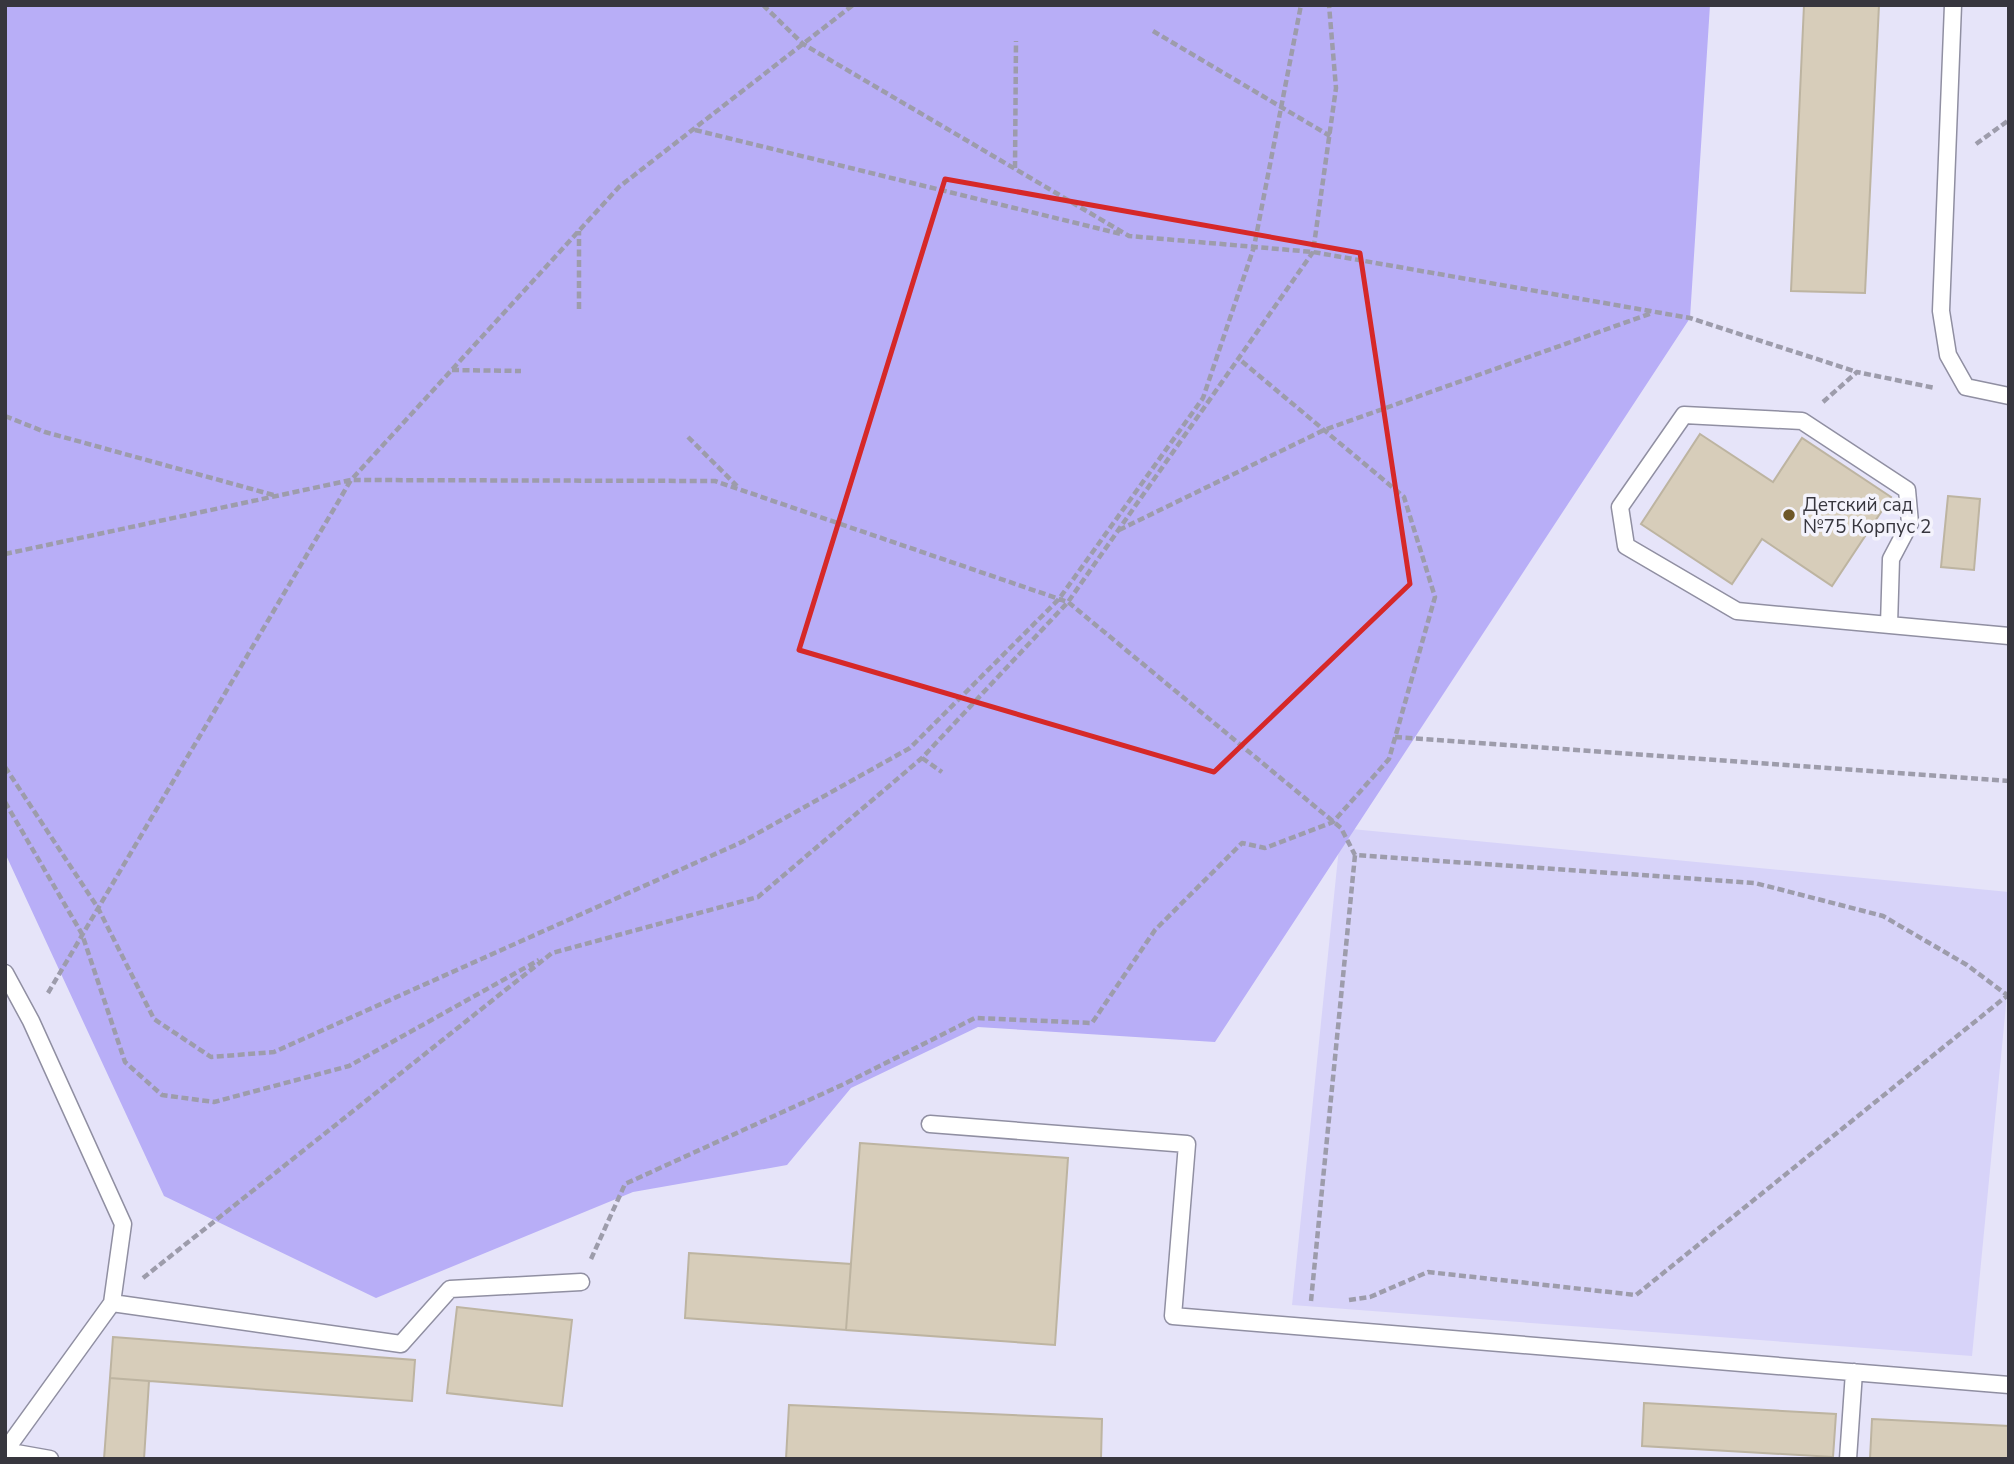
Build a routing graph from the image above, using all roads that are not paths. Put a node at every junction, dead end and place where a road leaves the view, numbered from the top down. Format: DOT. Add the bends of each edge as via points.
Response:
graph roads {
  1 [pos="1953,5"];
  2 [pos="2009,396"];
  3 [pos="1889,625"];
  4 [pos="2009,636"];
  5 [pos="5,973"];
  6 [pos="930,1124"];
  7 [pos="581,1282"];
  8 [pos="112,1303"];
  9 [pos="1854,1372"];
  10 [pos="2009,1385"];
  11 [pos="5,1451"];
  12 [pos="50,1459"];
  13 [pos="1848,1459"];
  1 -- 2 [label="lane" via="1941,311 1948,355 1966,387"];
  3 -- 3 [label="lane" via="1737,611 1626,546 1620,507 1684,415 1802,421 1907,491 1910,523 1891,559"];
  3 -- 4 [label="lane"];
  5 -- 8 [label="lane" via="123,1224"];
  6 -- 9 [label="lane" via="1187,1144 1173,1317"];
  7 -- 8 [label="lane" via="450,1289 401,1344"];
  8 -- 11 [label="lane"];
  9 -- 10 [label="lane"];
  9 -- 13 [label="lane"];
  11 -- 12 [label="lane"];
}
